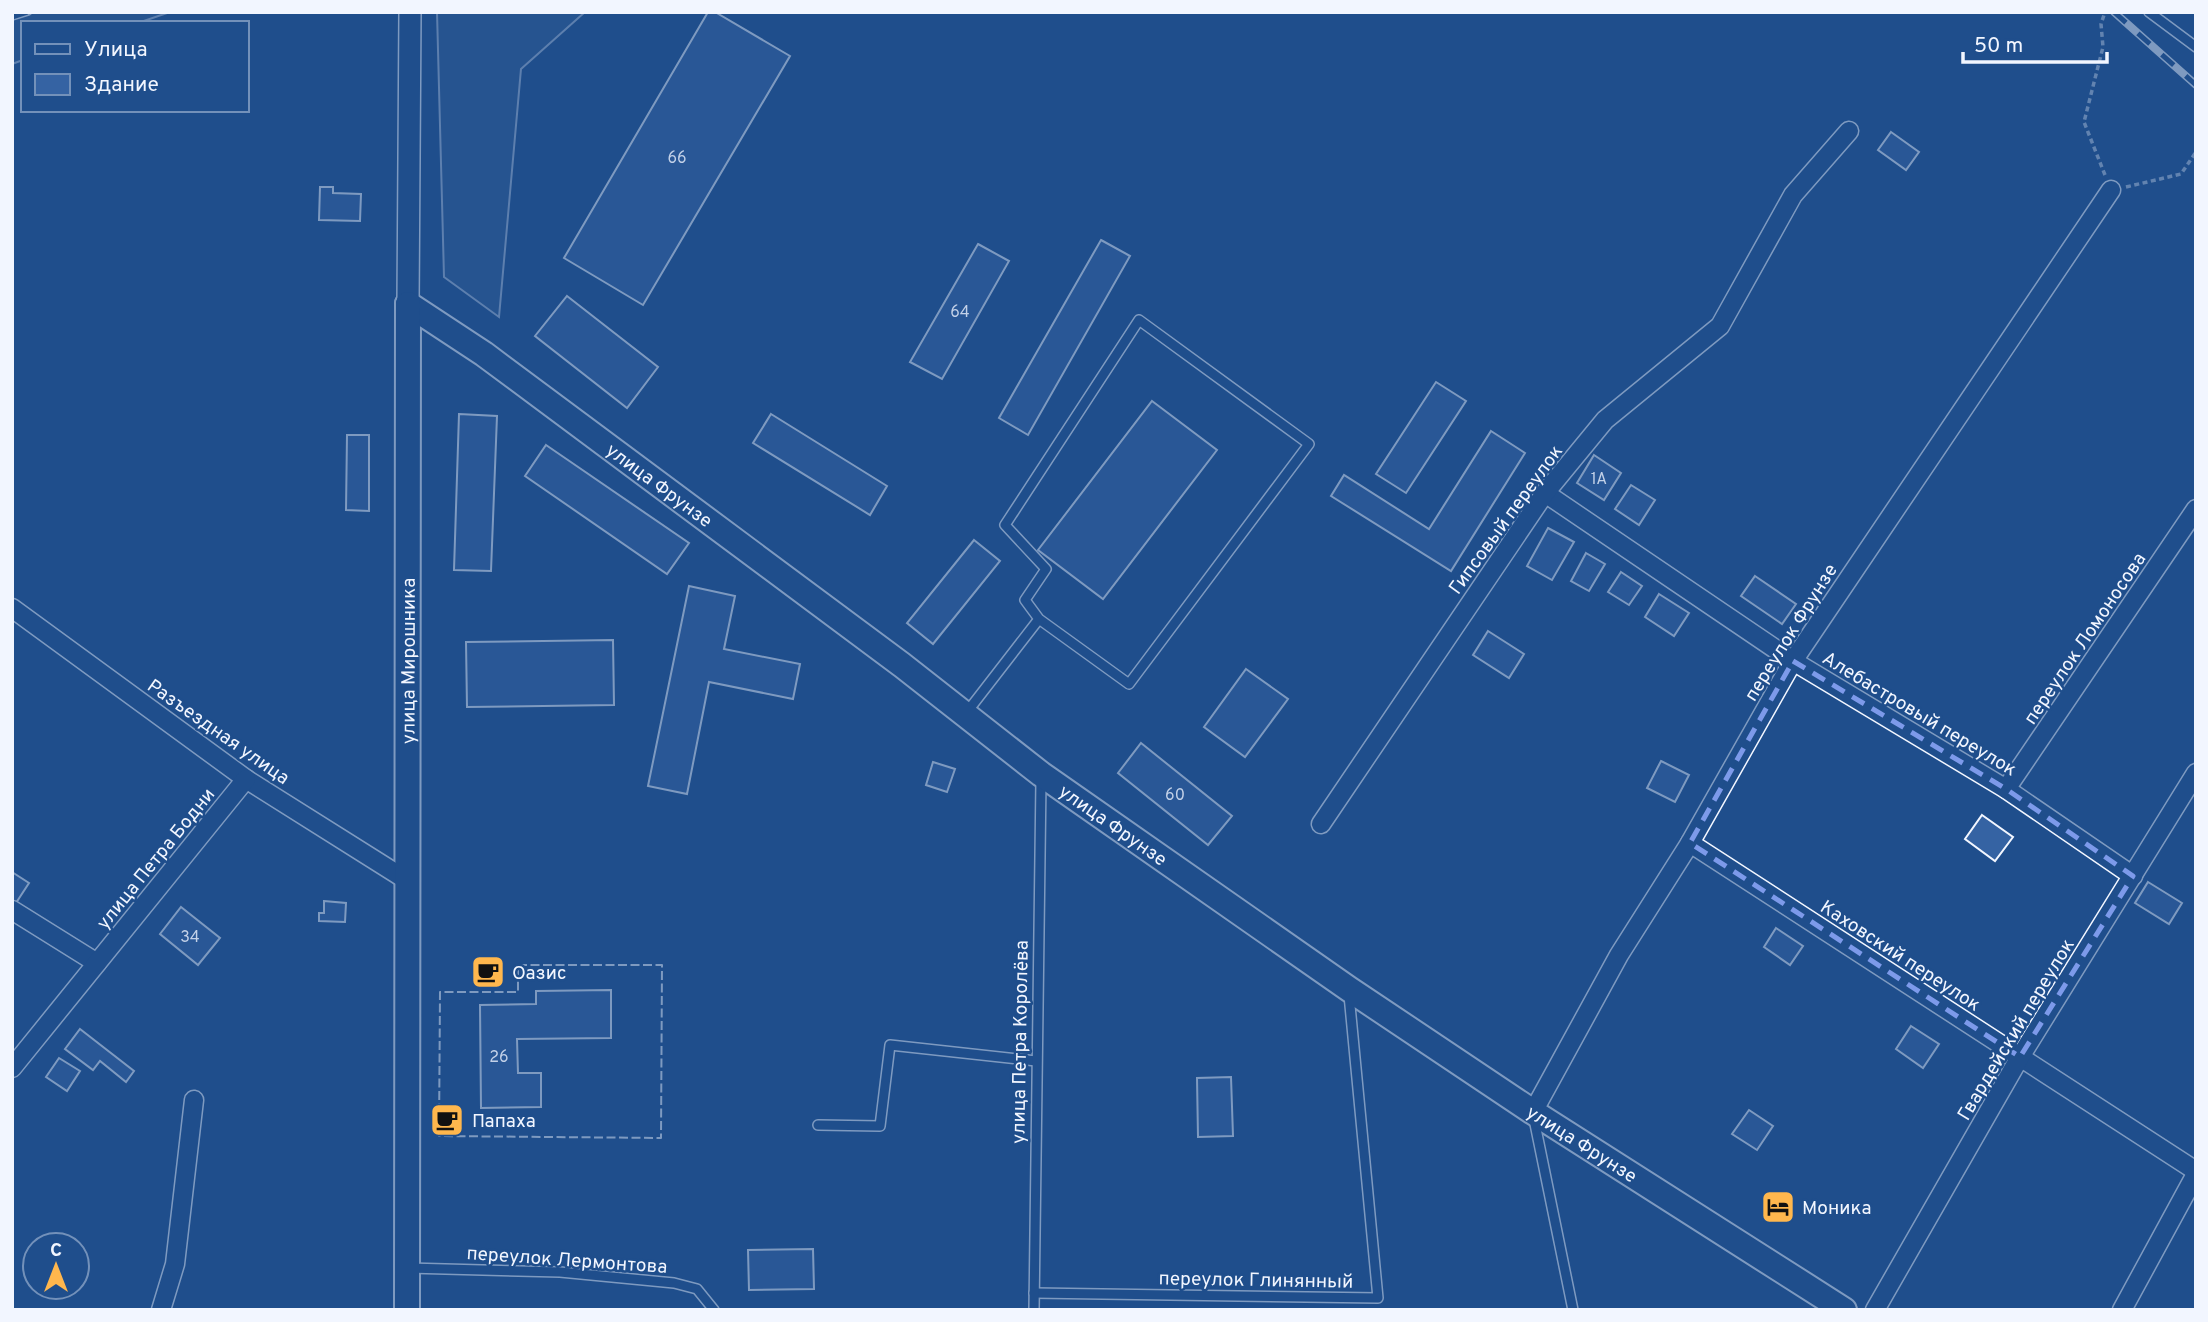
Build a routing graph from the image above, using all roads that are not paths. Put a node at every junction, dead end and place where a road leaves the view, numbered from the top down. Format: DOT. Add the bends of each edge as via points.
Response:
graph roads {
  1 [pos="411,12"];
  2 [pos="2149,12"];
  3 [pos="2196,47"];
  4 [pos="1850,131"];
  5 [pos="2111,190"];
  6 [pos="408,304"];
  7 [pos="1545,494"];
  8 [pos="2196,509"];
  9 [pos="12,608"];
  10 [pos="1039,619"];
  11 [pos="1793,661"];
  12 [pos="965,713"];
  13 [pos="2196,773"];
  14 [pos="1041,774"];
  15 [pos="246,779"];
  16 [pos="2006,789"];
  17 [pos="1321,824"];
  18 [pos="1690,843"];
  19 [pos="2133,876"];
  20 [pos="408,881"];
  21 [pos="12,910"];
  22 [pos="97,963"];
  23 [pos="1349,989"];
  24 [pos="2020,1057"];
  25 [pos="1036,1061"];
  26 [pos="12,1068"];
  27 [pos="194,1100"];
  28 [pos="1533,1112"];
  29 [pos="818,1125"];
  30 [pos="2196,1172"];
  31 [pos="407,1268"];
  32 [pos="1034,1293"];
  33 [pos="161,1310"];
  34 [pos="407,1310"];
  35 [pos="714,1310"];
  36 [pos="1034,1310"];
  37 [pos="1573,1310"];
  38 [pos="1844,1310"];
  39 [pos="1875,1310"];
  40 [pos="2122,1310"];
  1 -- 6 [label="street, улица Мирошника"];
  2 -- 3 [label="lane"];
  4 -- 7 [label="street, Гипсовый переулок" via="1793,195 1720,326 1605,420"];
  5 -- 11 [label="street, переулок Фрунзе"];
  6 -- 12 [label="main road, улица Фрунзе" via="484,354"];
  6 -- 20 [label="main road, улица Мирошника"];
  7 -- 11 [label="street, Алебастровый переулок"];
  7 -- 17 [label="street, Гипсовый переулок"];
  8 -- 16 [label="street, переулок Ломоносова"];
  9 -- 15 [label="street, Разъездная улица"];
  10 -- 10 [label="lane" via="1129,684 1309,444 1139,320 1005,525 1046,569 1025,600"];
  10 -- 12 [label="lane"];
  11 -- 16 [label="street, Алебастровый переулок"];
  11 -- 18 [label="street, переулок Фрунзе"];
  12 -- 14 [label="main road, улица Фрунзе"];
  13 -- 19 [label="street, Гвардейский переулок"];
  14 -- 23 [label="main road, улица Фрунзе"];
  14 -- 25 [label="lane, улица Петра Королёва"];
  15 -- 20 [label="street, Разъездная улица"];
  15 -- 22 [label="street, улица Петра Бодни"];
  16 -- 19 [label="street, Алебастровый переулок"];
  18 -- 24 [label="street, Каховский переулок"];
  18 -- 28 [label="street, переулок Фрунзе" via="1619,955"];
  19 -- 24 [label="street, Гвардейский переулок"];
  20 -- 31 [label="main road, улица Мирошника"];
  21 -- 22 [label="street"];
  22 -- 26 [label="street, улица Петра Бодни"];
  23 -- 28 [label="main road, улица Фрунзе"];
  23 -- 32 [label="lane, переулок Глинянный" via="1378,1298"];
  24 -- 30 [label="street, Каховский переулок"];
  24 -- 39 [label="street, Гвардейский переулок"];
  25 -- 29 [label="lane" via="890,1045 880,1126"];
  25 -- 32 [label="lane, улица Петра Королёва"];
  27 -- 33 [label="street" via="175,1264"];
  28 -- 37 [label="lane"];
  28 -- 38 [label="main road, улица Фрунзе"];
  30 -- 40 [label="street"];
  31 -- 34 [label="main road, улица Мирошника"];
  31 -- 35 [label="lane, переулок Лермонтова" via="559,1272 674,1283 697,1289"];
  32 -- 36 [label="lane, улица Петра Королёва"];
}
